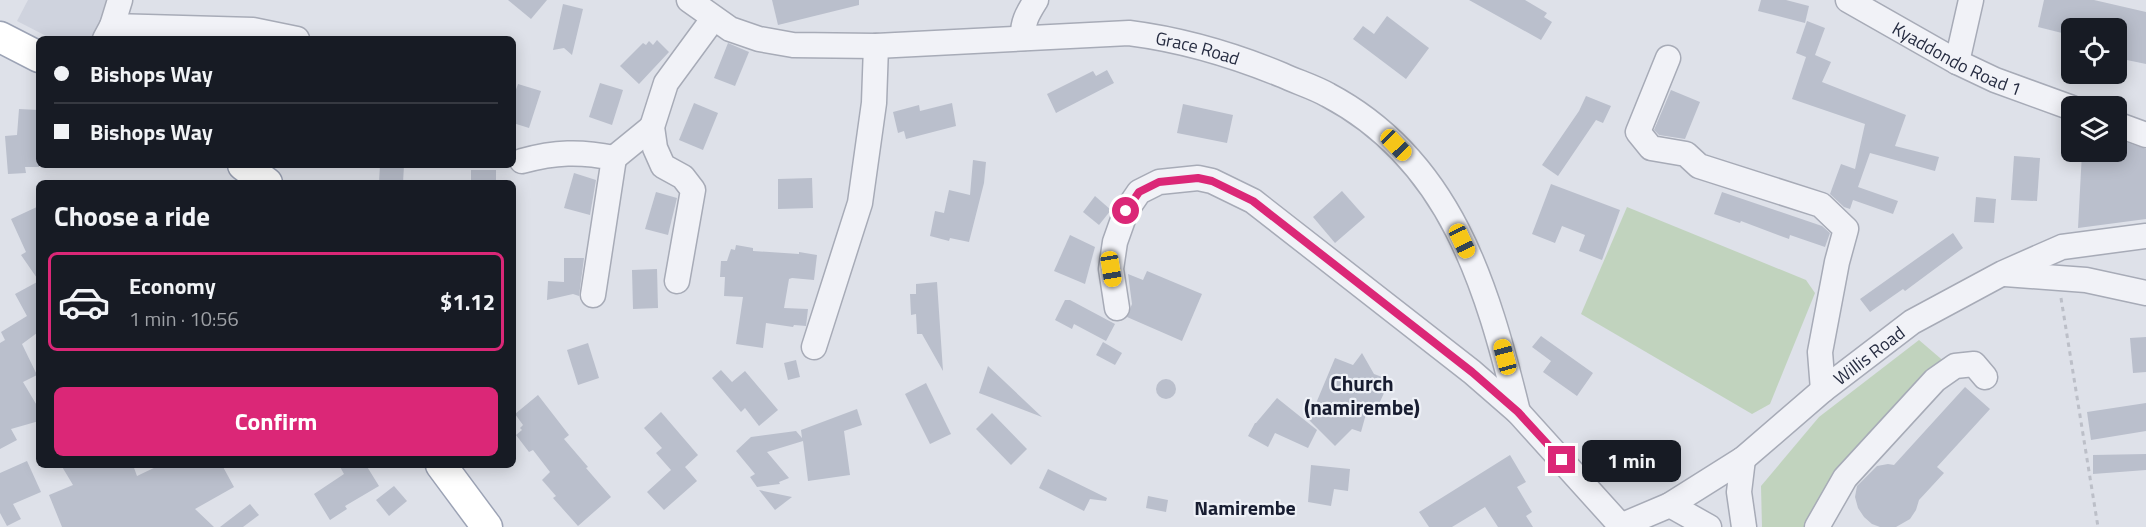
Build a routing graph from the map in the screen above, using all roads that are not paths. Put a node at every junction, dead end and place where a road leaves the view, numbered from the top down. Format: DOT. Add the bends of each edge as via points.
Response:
graph roads {
  1 [pos="120,0"];
  2 [pos="689,0"];
  3 [pos="1036,0"];
  4 [pos="1848,0"];
  5 [pos="1971,0"];
  6 [pos="713,19"];
  7 [pos="109,33"];
  8 [pos="282,36"];
  9 [pos="0,37"];
  10 [pos="1023,38"];
  11 [pos="876,46"];
  12 [pos="36,55"];
  13 [pos="1668,58"];
  14 [pos="1957,62"];
  15 [pos="2061,104"];
  16 [pos="652,127"];
  17 [pos="2127,128"];
  18 [pos="2146,135"];
  19 [pos="614,158"];
  20 [pos="522,160"];
  21 [pos="247,168"];
  22 [pos="263,180"];
  23 [pos="2146,236"];
  24 [pos="2002,273"];
  25 [pos="677,281"];
  26 [pos="2146,293"];
  27 [pos="593,295"];
  28 [pos="1117,308"];
  29 [pos="814,347"];
  30 [pos="1985,377"];
  31 [pos="1822,390"];
  32 [pos="1518,412"];
  33 [pos="1743,459"];
  34 [pos="443,468"];
  35 [pos="1670,505"];
  36 [pos="1619,526"];
  37 [pos="487,527"];
  38 [pos="1709,527"];
  39 [pos="1744,527"];
  40 [pos="1817,527"];
  1 -- 7 [label="street"];
  2 -- 6 [label="street, Grace Road"];
  3 -- 10 [label="street" via="1025,16"];
  4 -- 14 [label="street, Kyaddondo Road 1"];
  5 -- 14 [label="street"];
  6 -- 11 [label="street, Grace Road" via="759,39 793,45"];
  6 -- 16 [label="street" via="666,83"];
  7 -- 8 [label="street" via="253,30"];
  9 -- 12 [label="main road"];
  10 -- 11 [label="street, Grace Road"];
  10 -- 32 [label="street, Grace Road" via="1129,33 1202,46 1328,94 1363,117 1424,174 1447,209 1497,327"];
  11 -- 29 [label="street" via="874,103 860,203"];
  13 -- 31 [label="street" via="1638,132 1651,148 1686,154 1699,166 1821,205 1846,229 1820,352"];
  14 -- 15 [label="street, Kyaddondo Road 1"];
  16 -- 19 [label="street"];
  16 -- 25 [label="street" via="663,166 683,177 693,190"];
  17 -- 18 [label="street"];
  19 -- 20 [label="street" via="552,153"];
  19 -- 27 [label="street"];
  21 -- 22 [label="main road"];
  23 -- 24 [label="street, Willis Road" via="2061,248"];
  24 -- 26 [label="street" via="2086,280"];
  24 -- 31 [label="street, Willis Road" via="1912,322"];
  28 -- 32 [label="street" via="1111,269 1114,242 1126,211 1139,192 1159,182 1198,178 1212,181 1253,201"];
  30 -- 40 [label="street" via="1974,364 1955,366 1935,380 1845,478"];
  31 -- 33 [label="street, Willis Road"];
  32 -- 36 [label="street"];
  33 -- 35 [label="street, Willis Road"];
  33 -- 39 [label="street" via="1739,492"];
  34 -- 37 [label="main road"];
  35 -- 36 [label="street, Willis Road"];
  35 -- 38 [label="street"];
}
